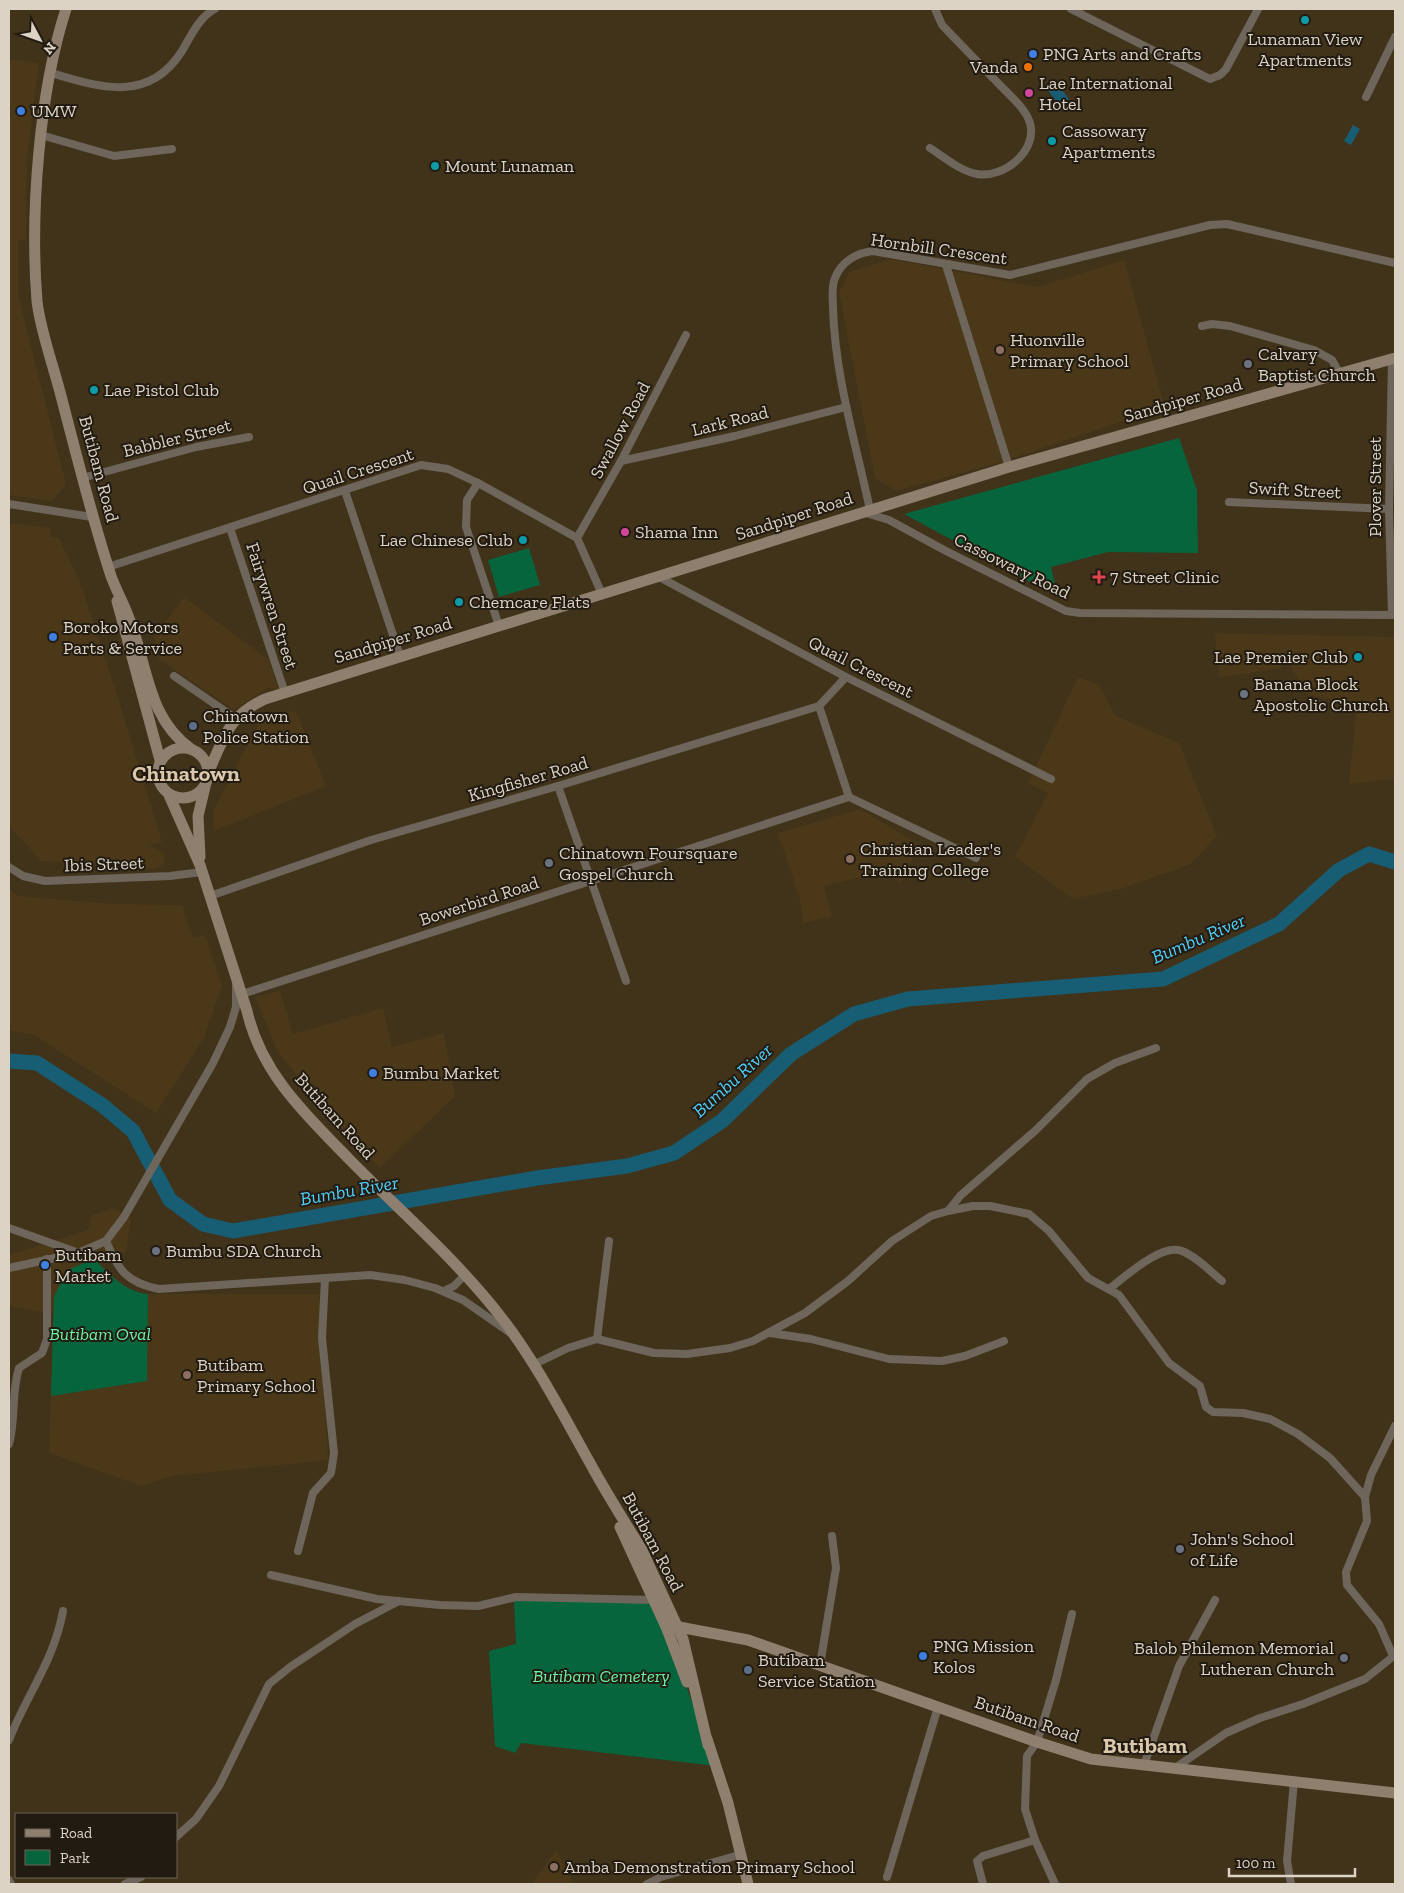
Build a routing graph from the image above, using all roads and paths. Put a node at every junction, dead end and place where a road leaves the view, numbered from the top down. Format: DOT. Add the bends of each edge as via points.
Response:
graph roads {
  1 [pos="64,9"];
  2 [pos="214,9"];
  3 [pos="935,9"];
  4 [pos="1071,9"];
  5 [pos="1258,9"];
  6 [pos="1395,38"];
  7 [pos="51,73"];
  8 [pos="1366,97"];
  9 [pos="41,135"];
  10 [pos="930,148"];
  11 [pos="172,149"];
  12 [pos="1395,263"];
  13 [pos="946,265"];
  14 [pos="1202,326"];
  15 [pos="686,335"];
  16 [pos="1394,358"];
  17 [pos="1340,374"];
  18 [pos="846,407"];
  19 [pos="249,437"];
  20 [pos="622,461"];
  21 [pos="1009,468"];
  22 [pos="82,478"];
  23 [pos="478,483"];
  24 [pos="345,491"];
  25 [pos="1229,502"];
  26 [pos="9,504"];
  27 [pos="1389,510"];
  28 [pos="866,512"];
  29 [pos="92,517"];
  30 [pos="230,528"];
  31 [pos="577,538"];
  32 [pos="108,567"];
  33 [pos="661,578"];
  34 [pos="113,582"];
  35 [pos="602,594"];
  36 [pos="1393,615"];
  37 [pos="499,626"];
  38 [pos="400,656"];
  39 [pos="174,676"];
  40 [pos="846,678"];
  41 [pos="285,693"];
  42 [pos="819,706"];
  43 [pos="235,718"];
  44 [pos="223,740"];
  45 [pos="195,750"];
  46 [pos="160,760"];
  47 [pos="208,773"];
  48 [pos="1051,779"];
  49 [pos="205,785"];
  50 [pos="558,786"];
  51 [pos="169,795"];
  52 [pos="849,797"];
  53 [pos="976,858"];
  54 [pos="9,867"];
  55 [pos="201,869"];
  56 [pos="592,880"];
  57 [pos="210,896"];
  58 [pos="236,976"];
  59 [pos="626,981"];
  60 [pos="242,994"];
  61 [pos="1156,1048"];
  62 [pos="948,1212"];
  63 [pos="9,1228"];
  64 [pos="106,1241"];
  65 [pos="609,1241"];
  66 [pos="78,1253"];
  67 [pos="46,1259"];
  68 [pos="9,1268"];
  69 [pos="465,1275"];
  70 [pos="325,1278"];
  71 [pos="1222,1281"];
  72 [pos="1109,1289"];
  73 [pos="444,1292"];
  74 [pos="769,1333"];
  75 [pos="517,1338"];
  76 [pos="597,1339"];
  77 [pos="1004,1341"];
  78 [pos="535,1364"];
  79 [pos="1395,1426"];
  80 [pos="9,1444"];
  81 [pos="1365,1497"];
  82 [pos="832,1536"];
  83 [pos="298,1551"];
  84 [pos="271,1576"];
  85 [pos="1215,1600"];
  86 [pos="399,1601"];
  87 [pos="659,1601"];
  88 [pos="63,1611"];
  89 [pos="1072,1614"];
  90 [pos="673,1628"];
  91 [pos="748,1640"];
  92 [pos="678,1641"];
  93 [pos="1394,1656"];
  94 [pos="820,1665"];
  95 [pos="938,1708"];
  96 [pos="9,1740"];
  97 [pos="1037,1742"];
  98 [pos="1144,1765"];
  99 [pos="1175,1768"];
  100 [pos="1294,1781"];
  101 [pos="1395,1793"];
  102 [pos="178,1835"];
  103 [pos="1035,1840"];
  104 [pos="739,1855"];
  105 [pos="887,1877"];
  106 [pos="139,1878"];
  107 [pos="9,1880"];
  108 [pos="11,1884"];
  109 [pos="126,1884"];
  110 [pos="647,1884"];
  111 [pos="748,1884"];
  112 [pos="984,1884"];
  113 [pos="1055,1884"];
  114 [pos="1291,1884"];
  1 -- 7 [label="main road, Butibam Road"];
  2 -- 7 [label="street" via="199,22 174,64 146,84 87,84"];
  3 -- 10 [label="street" via="942,25 1029,121 1030,140 1020,157 1006,168 982,175 958,166"];
  4 -- 5 [label="street" via="1210,79 1226,69"];
  6 -- 8 [label="street"];
  7 -- 9 [label="main road, Butibam Road"];
  9 -- 11 [label="street" via="114,156"];
  9 -- 22 [label="main road, Butibam Road" via="36,214 38,304"];
  12 -- 13 [label="street, Hornbill Crescent" via="1227,224 1210,224 1010,276"];
  13 -- 18 [label="street, Hornbill Crescent" via="873,251 860,253 838,272 834,280 834,326"];
  13 -- 21 [label="street"];
  14 -- 17 [label="street" via="1230,326 1314,350 1332,360"];
  15 -- 20 [label="street, Swallow Road"];
  16 -- 17 [label="main road, Sandpiper Road"];
  16 -- 27 [label="street, Plover Street"];
  17 -- 21 [label="main road, Sandpiper Road"];
  18 -- 20 [label="street, Lark Road"];
  18 -- 28 [label="street, Hornbill Crescent"];
  19 -- 22 [label="street, Babbler Street" via="196,447"];
  20 -- 31 [label="street, Swallow Road"];
  21 -- 28 [label="main road, Sandpiper Road"];
  22 -- 29 [label="main road, Butibam Road"];
  23 -- 24 [label="street, Quail Crescent" via="442,468 421,465"];
  23 -- 31 [label="street, Quail Crescent"];
  23 -- 37 [label="street" via="467,500 466,527"];
  24 -- 30 [label="street, Quail Crescent"];
  24 -- 38 [label="street"];
  25 -- 27 [label="street, Swift Street"];
  26 -- 29 [label="street"];
  27 -- 36 [label="street, Plover Street"];
  28 -- 33 [label="main road, Sandpiper Road"];
  28 -- 36 [label="street, Cassowary Road" via="889,520 1066,611"];
  29 -- 32 [label="main road, Butibam Road"];
  30 -- 32 [label="street, Quail Crescent"];
  30 -- 41 [label="street, Fairywren Street"];
  31 -- 35 [label="street"];
  32 -- 34 [label="main road, Butibam Road"];
  33 -- 35 [label="main road, Sandpiper Road"];
  33 -- 40 [label="street, Quail Crescent"];
  34 -- 45 [label="main road, Butibam Road" via="130,620 157,709 172,734"];
  34 -- 46 [label="main road, Butibam Road"];
  35 -- 37 [label="main road, Sandpiper Road"];
  37 -- 38 [label="main road, Sandpiper Road"];
  38 -- 41 [label="main road, Sandpiper Road"];
  39 -- 43 [label="street"];
  40 -- 42 [label="street, Kingfisher Road"];
  40 -- 48 [label="street, Quail Crescent"];
  41 -- 43 [label="main road, Sandpiper Road" via="256,703"];
  42 -- 50 [label="street, Kingfisher Road"];
  42 -- 52 [label="street"];
  43 -- 44 [label="main road, Sandpiper Road"];
  44 -- 45 [label="main road"];
  44 -- 47 [label="main road, Sandpiper Road"];
  45 -- 46 [label="main road" via="175,748"];
  45 -- 47 [label="main road" via="204,758"];
  46 -- 51 [label="main road" via="157,777"];
  47 -- 49 [label="main road"];
  49 -- 51 [label="main road" via="189,798"];
  49 -- 55 [label="main road, Butibam Road" via="198,816"];
  50 -- 56 [label="street"];
  50 -- 57 [label="street, Kingfisher Road" via="371,840"];
  51 -- 55 [label="main road, Butibam Road"];
  52 -- 53 [label="street"];
  52 -- 56 [label="street, Bowerbird Road"];
  54 -- 55 [label="street, Ibis Street" via="23,876 45,881 170,876"];
  55 -- 57 [label="main road, Butibam Road"];
  56 -- 59 [label="street"];
  56 -- 60 [label="street, Bowerbird Road"];
  57 -- 58 [label="main road, Butibam Road"];
  58 -- 60 [label="main road, Butibam Road"];
  58 -- 64 [label="street" via="236,1007 213,1063 124,1217"];
  60 -- 69 [label="main road, Butibam Road" via="253,1036 274,1074 304,1112"];
  61 -- 62 [label="street" via="1115,1063 1087,1079 1036,1130 961,1195"];
  62 -- 72 [label="street" via="990,1206 1029,1214 1049,1231 1088,1278"];
  62 -- 74 [label="street" via="931,1216 892,1241 806,1313"];
  63 -- 66 [label="street"];
  64 -- 66 [label="street"];
  64 -- 70 [label="street" via="116,1265 130,1278 159,1289"];
  65 -- 76 [label="street"];
  66 -- 67 [label="street"];
  67 -- 68 [label="street"];
  67 -- 80 [label="street" via="47,1338 42,1353 19,1368 15,1379 14,1426"];
  69 -- 73 [label="street"];
  69 -- 75 [label="main road, Butibam Road"];
  70 -- 73 [label="street" via="370,1275 405,1280"];
  70 -- 83 [label="street" via="322,1338 334,1453 331,1474 313,1493"];
  71 -- 72 [label="street" via="1192,1256 1171,1250 1152,1257"];
  72 -- 81 [label="street" via="1118,1295 1170,1364 1200,1386 1206,1407 1213,1412 1243,1413 1270,1419 1298,1434 1330,1458"];
  73 -- 75 [label="street" via="463,1300"];
  74 -- 76 [label="street" via="730,1348 687,1354 654,1353"];
  74 -- 77 [label="street" via="811,1339 889,1359 942,1361"];
  75 -- 78 [label="main road, Butibam Road"];
  76 -- 78 [label="street"];
  78 -- 87 [label="main road, Butibam Road" via="642,1550 654,1573"];
  79 -- 81 [label="street" via="1371,1475"];
  81 -- 93 [label="street" via="1367,1521 1346,1572 1347,1585 1379,1624"];
  82 -- 94 [label="street" via="836,1568"];
  84 -- 86 [label="street"];
  85 -- 98 [label="street" via="1179,1666"];
  86 -- 87 [label="street" via="478,1606 516,1597"];
  86 -- 102 [label="street" via="355,1624 290,1666 269,1684 219,1786 196,1819"];
  87 -- 90 [label="main road, Butibam Road"];
  87 -- 91 [label="main road" via="690,1624"];
  88 -- 96 [label="street" via="48,1664"];
  89 -- 97 [label="street"];
  90 -- 91 [label="main road, Butibam Road"];
  90 -- 92 [label="main road, Butibam Road"];
  91 -- 92 [label="main road, Butibam Road" via="707,1636"];
  91 -- 94 [label="main road, Butibam Road"];
  92 -- 104 [label="main road, Butibam Road" via="728,1803"];
  93 -- 99 [label="street" via="1365,1679 1226,1733"];
  94 -- 95 [label="main road, Butibam Road"];
  95 -- 97 [label="main road, Butibam Road"];
  95 -- 105 [label="street"];
  97 -- 98 [label="main road, Butibam Road" via="1091,1759"];
  97 -- 103 [label="street" via="1027,1756 1025,1809"];
  98 -- 99 [label="main road, Butibam Road"];
  99 -- 100 [label="main road, Butibam Road"];
  100 -- 101 [label="main road, Butibam Road"];
  100 -- 114 [label="street" via="1287,1861"];
  103 -- 112 [label="street" via="983,1856 977,1861"];
  103 -- 113 [label="street"];
  104 -- 110 [label="street"];
  104 -- 111 [label="main road, Butibam Road"];
  106 -- 109 [label="street"];
  107 -- 108 [label="street"];
}
